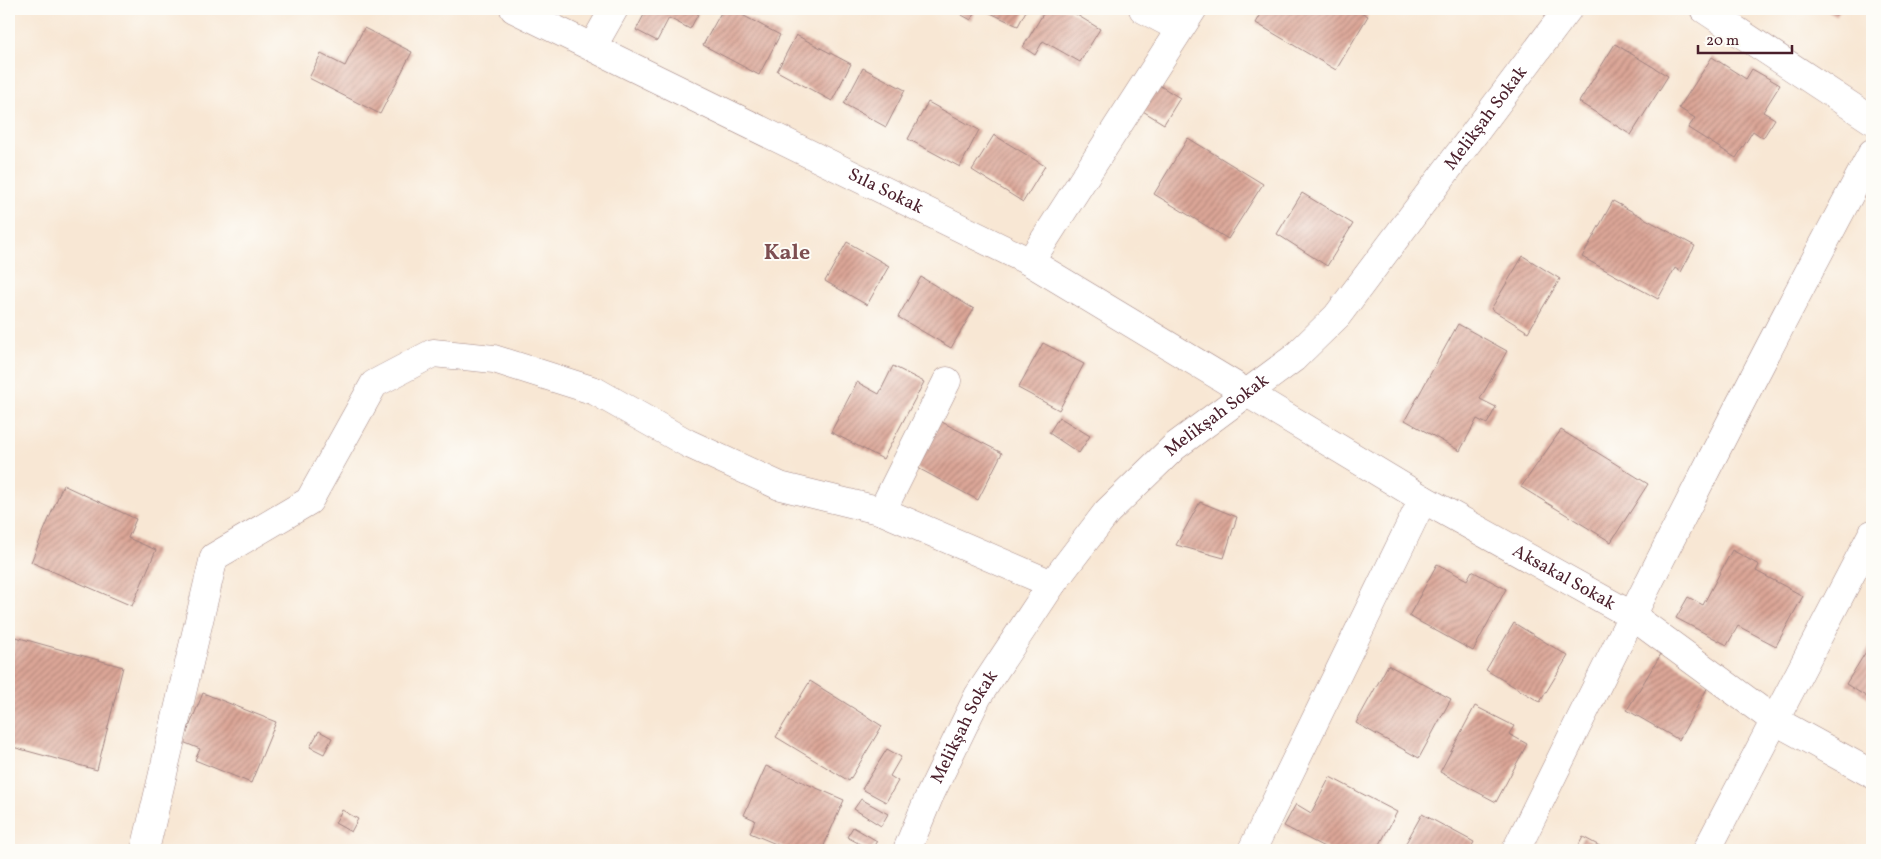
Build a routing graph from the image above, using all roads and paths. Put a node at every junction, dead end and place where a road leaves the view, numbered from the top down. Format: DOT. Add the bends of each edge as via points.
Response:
graph roads {
  1 [pos="514,9"];
  2 [pos="614,9"];
  3 [pos="1143,9"];
  4 [pos="1568,9"];
  5 [pos="1704,9"];
  6 [pos="1186,18"];
  7 [pos="593,46"];
  8 [pos="1872,120"];
  9 [pos="1872,153"];
  10 [pos="1030,262"];
  11 [pos="947,382"];
  12 [pos="1247,392"];
  13 [pos="1423,499"];
  14 [pos="882,511"];
  15 [pos="1872,534"];
  16 [pos="1052,584"];
  17 [pos="1631,615"];
  18 [pos="1774,720"];
  19 [pos="1872,774"];
  20 [pos="145,850"];
  21 [pos="907,850"];
  22 [pos="1252,850"];
  23 [pos="1516,850"];
  24 [pos="1707,850"];
  1 -- 7 [label="street, Sıla Sokak"];
  2 -- 7 [label="street"];
  3 -- 6 [label="street"];
  4 -- 12 [label="street, Melikşah Sokak" via="1337,316 1294,358"];
  5 -- 8 [label="street"];
  6 -- 10 [label="street"];
  7 -- 10 [label="street, Sıla Sokak"];
  9 -- 17 [label="street"];
  10 -- 12 [label="street, Sıla Sokak"];
  11 -- 14 [label="street"];
  12 -- 13 [label="street, Aksakal Sokak"];
  12 -- 16 [label="street, Melikşah Sokak" via="1174,447 1107,512"];
  13 -- 17 [label="street, Aksakal Sokak"];
  13 -- 22 [label="street"];
  14 -- 16 [label="street"];
  14 -- 20 [label="street" via="780,486 687,443 594,391 494,359 433,353 374,384 309,501 214,557"];
  15 -- 18 [label="street"];
  16 -- 21 [label="street, Melikşah Sokak" via="978,696"];
  17 -- 18 [label="street, Aksakal Sokak"];
  17 -- 23 [label="street"];
  18 -- 19 [label="street, Aksakal Sokak"];
  18 -- 24 [label="street"];
}
